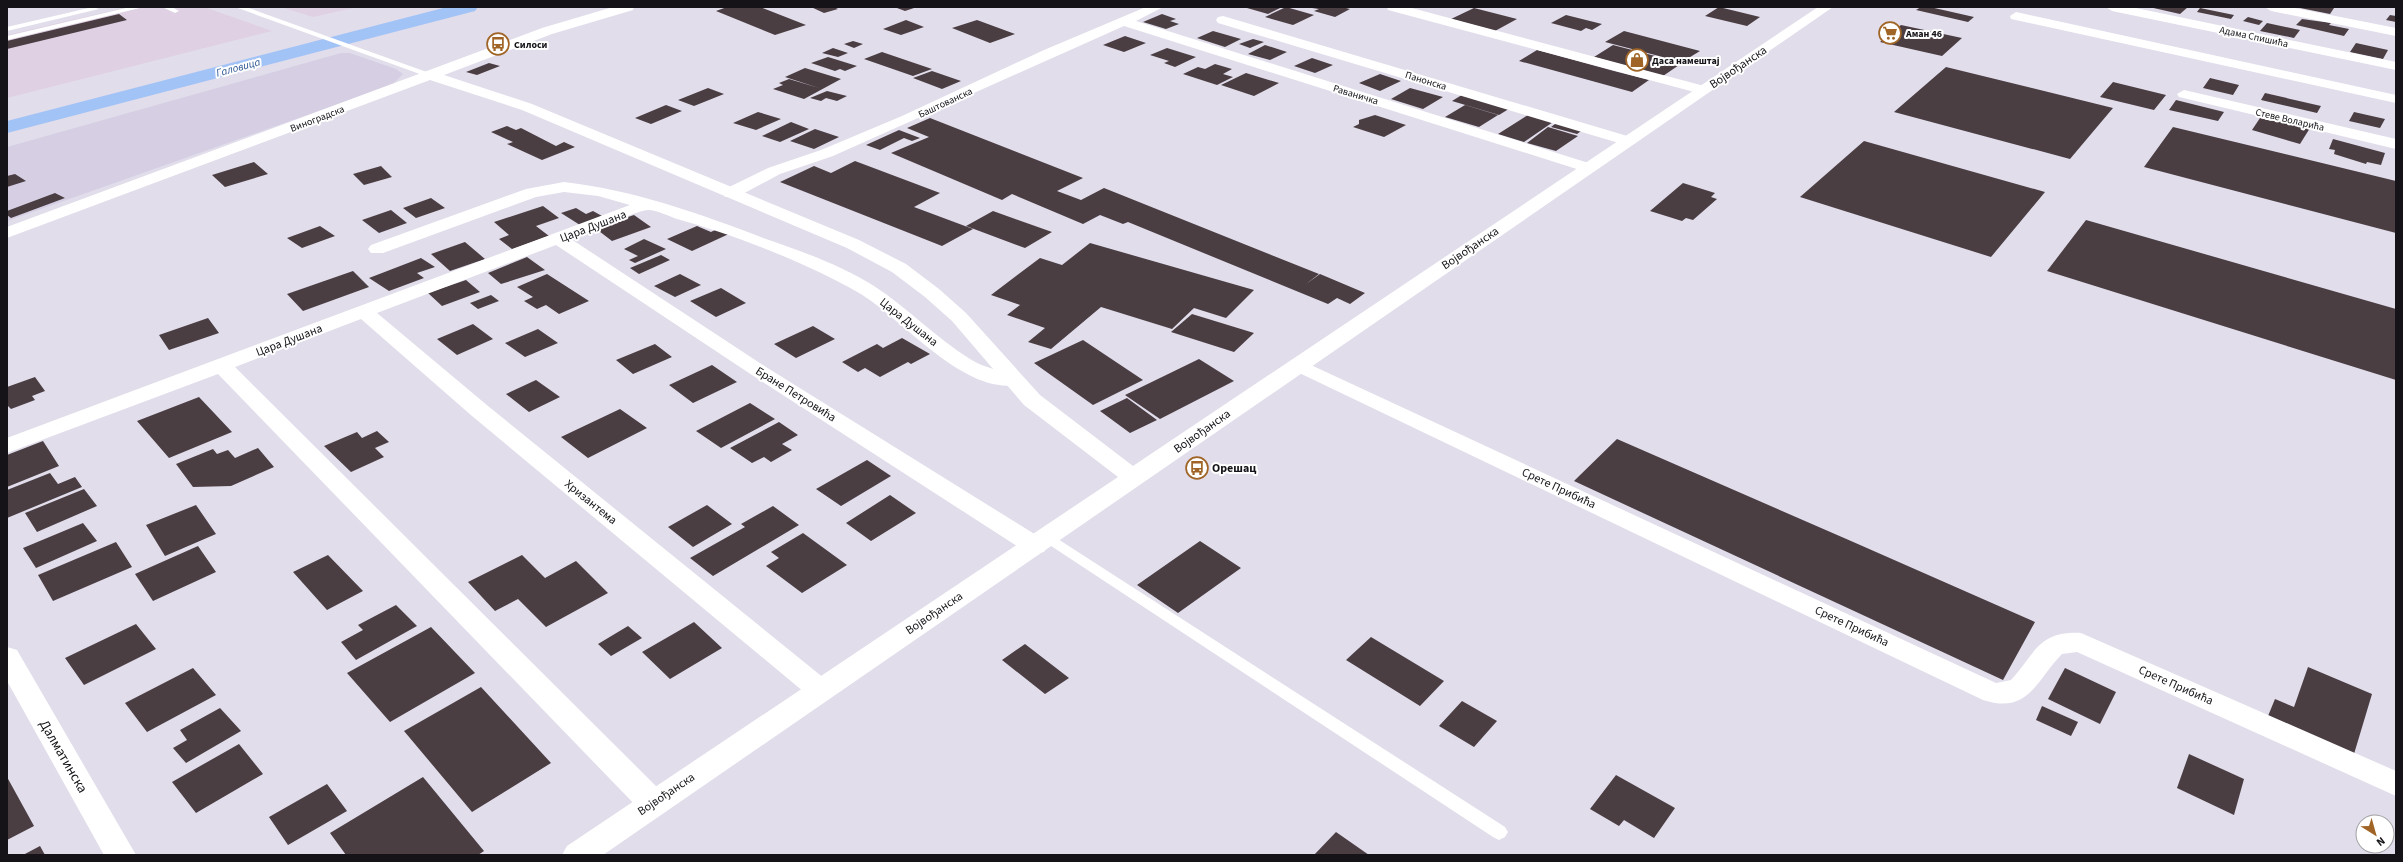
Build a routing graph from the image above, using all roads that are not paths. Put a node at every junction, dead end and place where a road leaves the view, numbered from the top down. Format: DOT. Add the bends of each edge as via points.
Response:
graph roads {
  1 [pos="111,7"];
  2 [pos="140,7"];
  3 [pos="166,7"];
  4 [pos="239,7"];
  5 [pos="628,7"];
  6 [pos="1157,7"];
  7 [pos="1393,7"];
  8 [pos="1827,7"];
  9 [pos="2112,7"];
  10 [pos="2271,7"];
  11 [pos="175,11"];
  12 [pos="2016,16"];
  13 [pos="1223,20"];
  14 [pos="1123,21"];
  15 [pos="7,29"];
  16 [pos="2396,32"];
  17 [pos="7,38"];
  18 [pos="2396,66"];
  19 [pos="431,75"];
  20 [pos="1703,90"];
  21 [pos="2184,94"];
  22 [pos="2396,99"];
  23 [pos="1628,141"];
  24 [pos="2396,144"];
  25 [pos="1589,168"];
  26 [pos="735,191"];
  27 [pos="648,204"];
  28 [pos="7,232"];
  29 [pos="560,239"];
  30 [pos="377,249"];
  31 [pos="364,312"];
  32 [pos="221,365"];
  33 [pos="1298,365"];
  34 [pos="1014,380"];
  35 [pos="7,446"];
  36 [pos="1134,478"];
  37 [pos="1041,541"];
  38 [pos="7,657"];
  39 [pos="820,690"];
  40 [pos="2396,784"];
  41 [pos="653,803"];
  42 [pos="1499,832"];
  43 [pos="590,852"];
  44 [pos="120,855"];
  1 -- 15 [label="lane" via="66,14"];
  2 -- 17 [label="lane"];
  3 -- 11 [label="lane"];
  4 -- 19 [label="lane"];
  5 -- 19 [label="street, Виноградска" via="567,24"];
  6 -- 14 [label="street, Баштованска"];
  7 -- 20 [label="street"];
  8 -- 20 [label="street, Војвођанска"];
  9 -- 18 [label="street, Адама Спишића"];
  10 -- 16 [label="street"];
  12 -- 22 [label="street"];
  13 -- 23 [label="street, Панонска"];
  14 -- 25 [label="street, Раваничка"];
  14 -- 26 [label="street, Баштованска" via="857,141 760,178"];
  19 -- 26 [label="street" via="526,107"];
  19 -- 28 [label="street, Виноградска"];
  20 -- 23 [label="street, Војвођанска"];
  21 -- 24 [label="street, Стеве Воларића"];
  23 -- 25 [label="street, Војвођанска"];
  25 -- 33 [label="street, Војвођанска"];
  26 -- 34 [label="street" via="899,268 959,317"];
  27 -- 29 [label="street, Цара Душана"];
  27 -- 30 [label="street" via="585,188 554,188 532,193"];
  27 -- 34 [label="street, Цара Душана" via="723,227 832,272 881,300 963,364 988,376"];
  29 -- 31 [label="street, Цара Душана"];
  29 -- 37 [label="street, Бране Петровића" via="759,371"];
  31 -- 32 [label="street, Цара Душана"];
  31 -- 39 [label="street, Хризантема" via="480,411"];
  32 -- 35 [label="street, Цара Душана"];
  32 -- 41 [label="street"];
  33 -- 36 [label="street, Војвођанска"];
  33 -- 40 [label="street, Срете Прибића" via="1993,693 2018,691 2054,644 2068,640 2081,643"];
  34 -- 36 [label="street" via="1032,400 1060,424"];
  36 -- 37 [label="street, Војвођанска"];
  37 -- 39 [label="street, Војвођанска"];
  37 -- 42 [label="lane"];
  38 -- 44 [label="street, Далматинска"];
  39 -- 41 [label="street, Војвођанска"];
  41 -- 43 [label="street, Војвођанска"];
}
